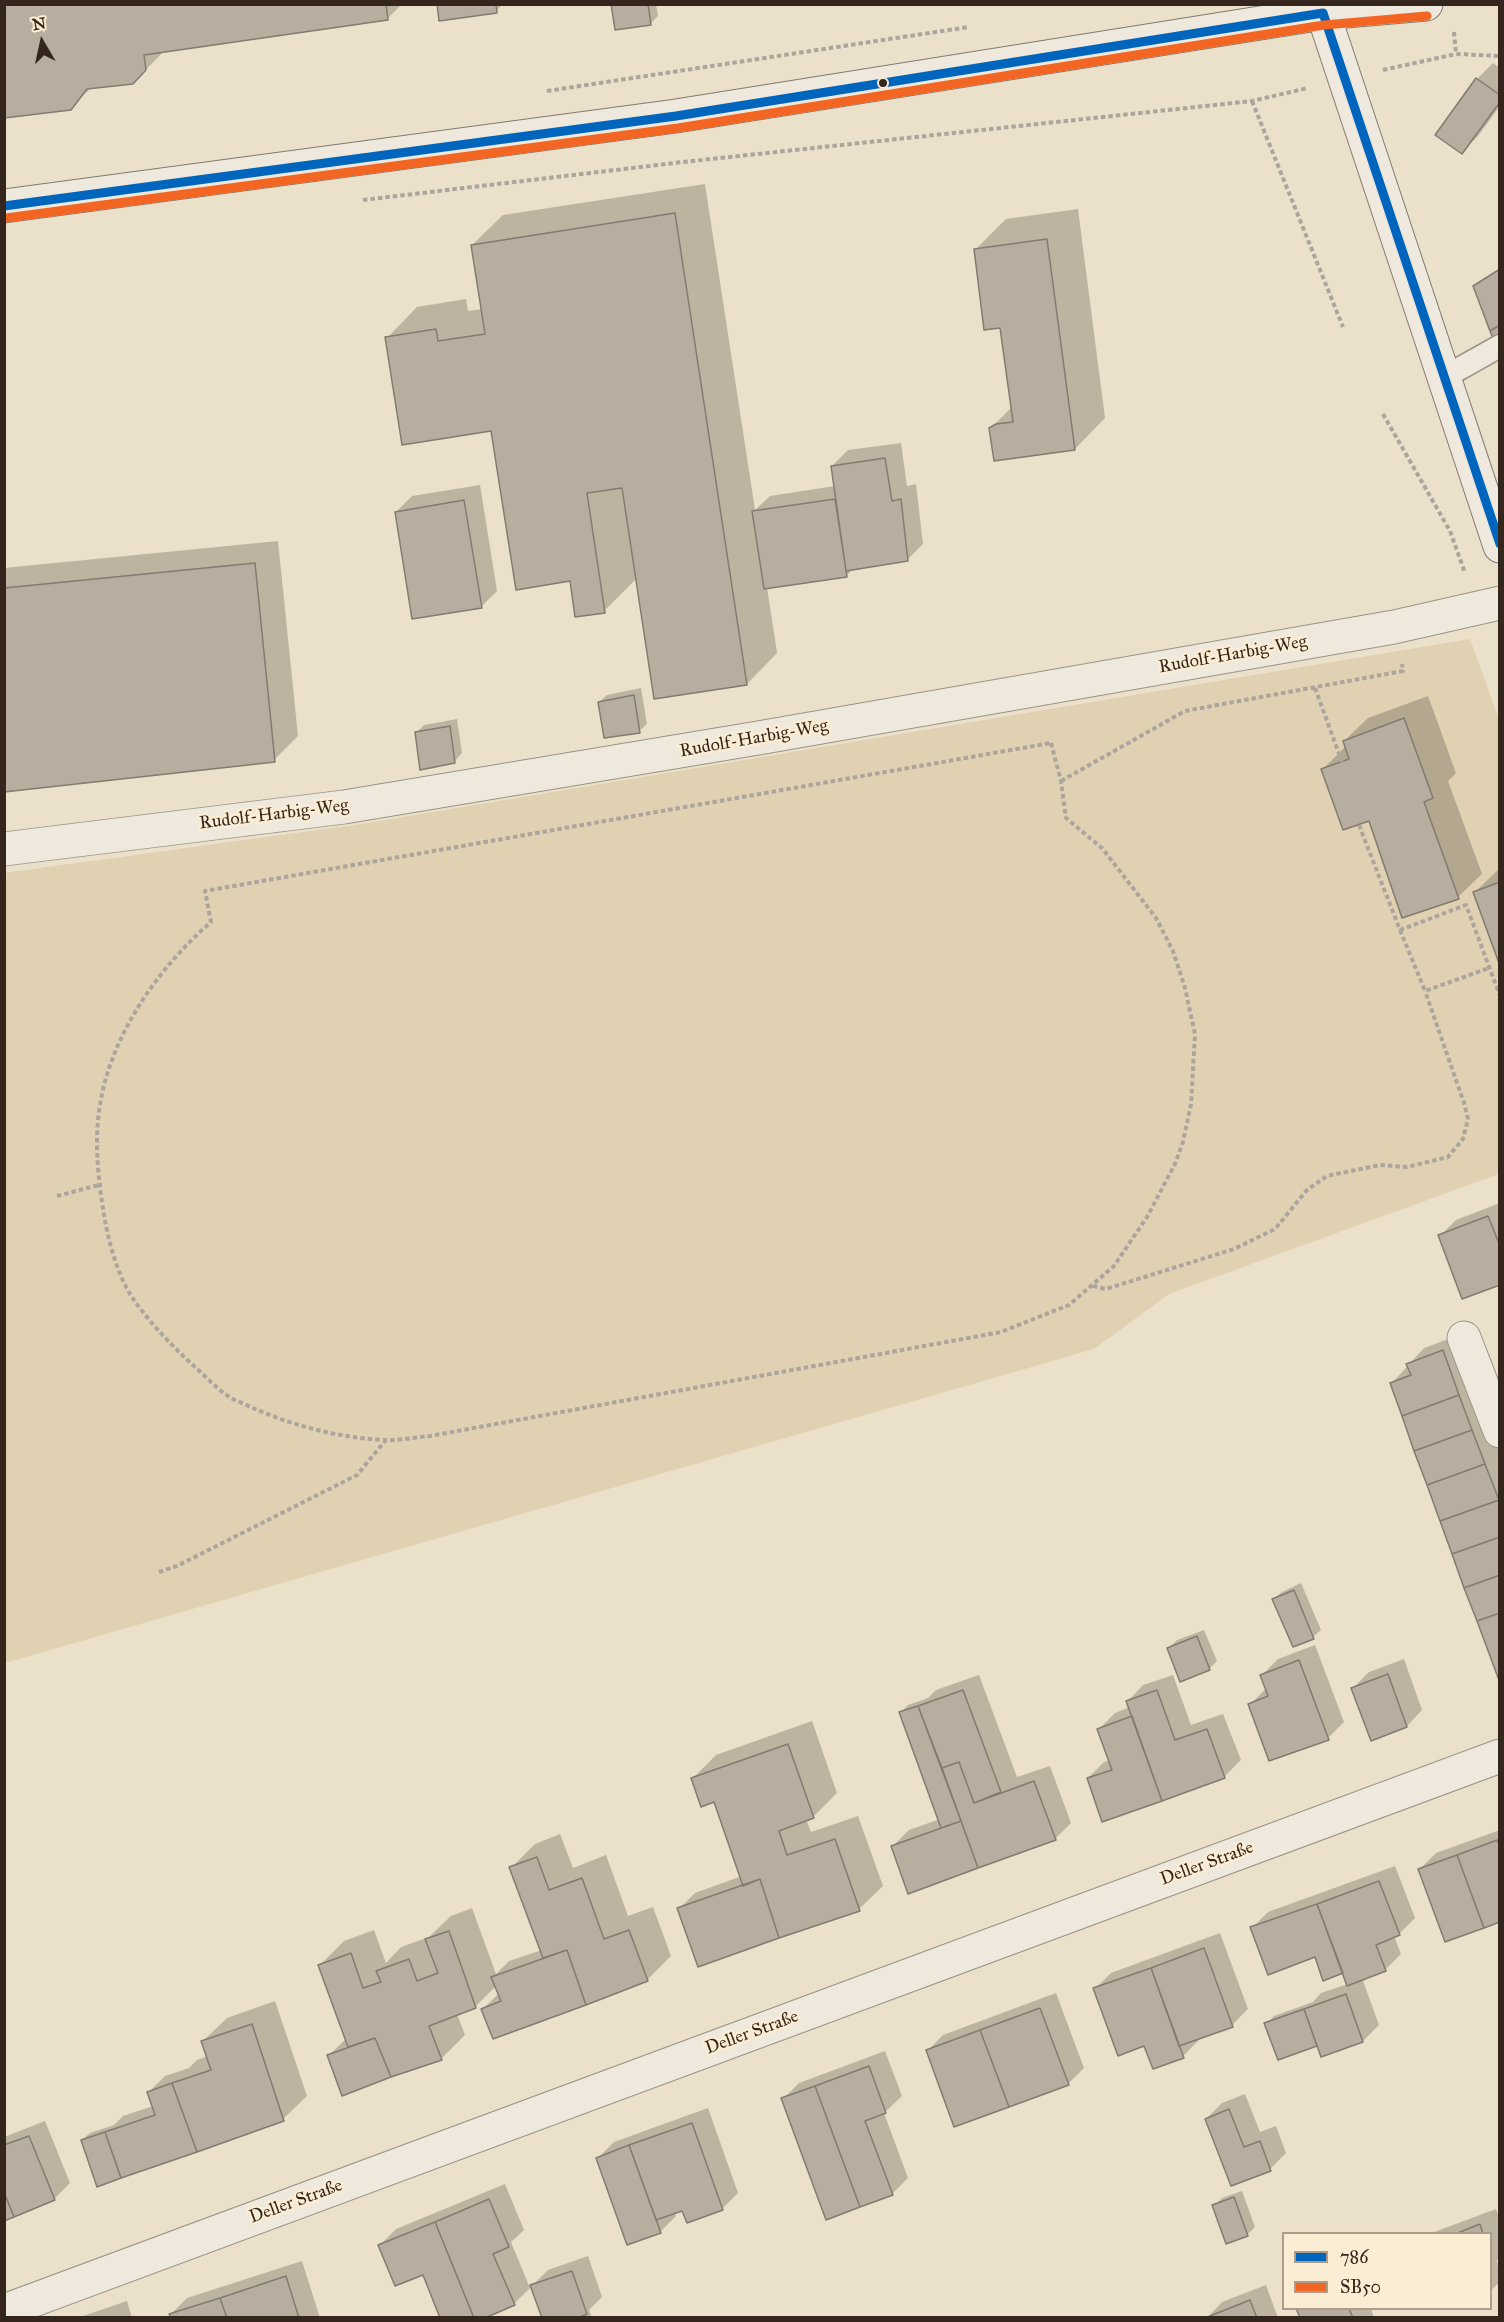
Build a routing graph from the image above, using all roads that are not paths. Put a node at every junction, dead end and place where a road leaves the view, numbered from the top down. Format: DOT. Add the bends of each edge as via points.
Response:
graph roads {
  1 [pos="1426,4"];
  2 [pos="1322,9"];
  3 [pos="4,206"];
  4 [pos="1500,346"];
  5 [pos="1443,378"];
  6 [pos="1500,546"];
  7 [pos="1489,606"];
  8 [pos="4,849"];
  9 [pos="1464,1338"];
  10 [pos="1500,1431"];
  11 [pos="1500,1756"];
  12 [pos="4,2311"];
  1 -- 2 [label="street"];
  2 -- 3 [label="street" via="676,116"];
  2 -- 5 [label="street"];
  4 -- 5 [label="lane"];
  5 -- 6 [label="street"];
  7 -- 8 [label="street, Rudolf-Harbig-Weg" via="1394,627 764,738 344,807"];
  9 -- 10 [label="street"];
  11 -- 12 [label="street, Deller Straße"];
}
